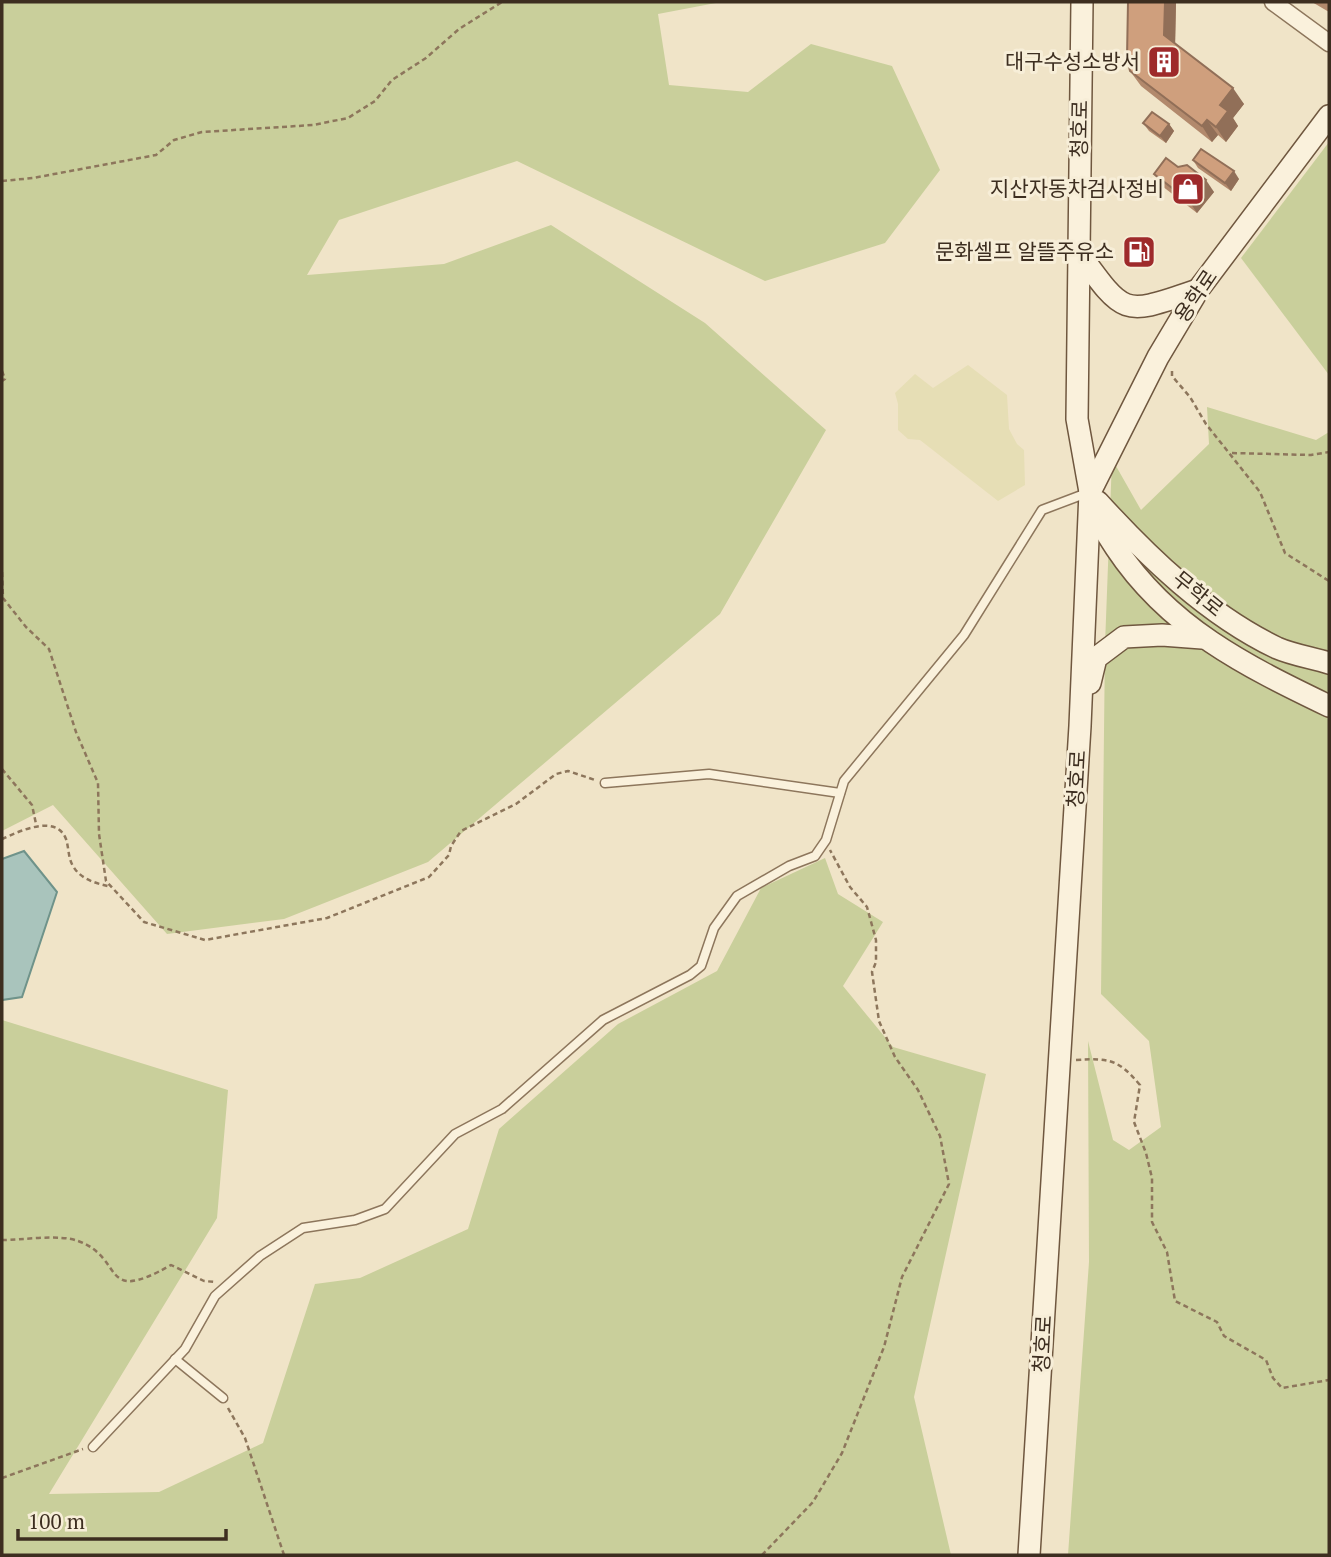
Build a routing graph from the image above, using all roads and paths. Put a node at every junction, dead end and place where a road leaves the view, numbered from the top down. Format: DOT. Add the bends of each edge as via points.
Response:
graph roads {
  1 [pos="502,2"];
  2 [pos="1082,2"];
  3 [pos="1273,2"];
  4 [pos="1329,43"];
  5 [pos="1329,116"];
  6 [pos="2,181"];
  7 [pos="1079,253"];
  8 [pos="1198,290"];
  9 [pos="1173,366"];
  10 [pos="2,371"];
  11 [pos="2,380"];
  12 [pos="1329,452"];
  13 [pos="1232,453"];
  14 [pos="1090,492"];
  15 [pos="2,572"];
  16 [pos="1329,581"];
  17 [pos="1205,638"];
  18 [pos="1329,663"];
  19 [pos="1329,706"];
  20 [pos="1080,726"];
  21 [pos="2,769"];
  22 [pos="605,783"];
  23 [pos="841,793"];
  24 [pos="36,824"];
  25 [pos="2,839"];
  26 [pos="826,840"];
  27 [pos="111,887"];
  28 [pos="1060,1061"];
  29 [pos="2,1240"];
  30 [pos="229,1284"];
  31 [pos="175,1359"];
  32 [pos="1329,1380"];
  33 [pos="223,1398"];
  34 [pos="93,1447"];
  35 [pos="2,1478"];
  36 [pos="284,1555"];
  37 [pos="762,1555"];
  38 [pos="1029,1555"];
  1 -- 6 [label="path" via="392,80 375,101 348,118 300,127 202,132 174,140 156,155"];
  2 -- 7 [label="main road, 청호로"];
  3 -- 4 [label="street"];
  5 -- 8 [label="main road, 용학로"];
  7 -- 8 [label="main road" via="1108,293 1126,307 1149,306"];
  7 -- 14 [label="main road, 청호로" via="1077,419"];
  8 -- 14 [label="main road, 용학로" via="1158,357"];
  9 -- 13 [label="path" via="1176,382"];
  10 -- 11 [label="path"];
  12 -- 13 [label="path"];
  13 -- 16 [label="path" via="1266,502 1285,553"];
  14 -- 17 [label="main road" via="1097,519 1135,577 1186,627"];
  14 -- 18 [label="main road, 무학로" via="1132,540 1216,611 1279,648"];
  14 -- 20 [label="main road, 청호로"];
  14 -- 23 [label="lane" via="1042,510 964,635 844,781"];
  15 -- 27 [label="path" via="3,597 49,649 98,783 99,834 106,881"];
  17 -- 19 [label="main road" via="1262,674"];
  17 -- 20 [label="main road" via="1124,637 1096,658"];
  20 -- 28 [label="main road, 청호로"];
  21 -- 24 [label="path" via="32,805"];
  22 -- 23 [label="lane" via="709,774"];
  22 -- 27 [label="path" via="568,771 556,774 516,804 461,831 449,855 429,877 327,918 205,940 144,922"];
  23 -- 26 [label="lane"];
  24 -- 25 [label="path"];
  24 -- 27 [label="path" via="60,831 75,869 89,880"];
  26 -- 30 [label="lane" via="815,856 737,896 714,928 701,966 603,1020 502,1109 455,1134 385,1209 355,1220 303,1228 260,1256"];
  26 -- 37 [label="path" via="850,887 867,907 876,940 872,972 879,1021 894,1057 918,1090 940,1136 949,1184 902,1276 884,1347 842,1453 813,1502"];
  28 -- 32 [label="path" via="1103,1059 1123,1065 1140,1085 1134,1122 1152,1178 1152,1222 1167,1252 1175,1301 1217,1322 1224,1336 1266,1360 1272,1378 1282,1388"];
  28 -- 38 [label="main road, 청호로"];
  29 -- 30 [label="path" via="75,1239 99,1251 111,1273 124,1281 144,1280 171,1265 204,1281"];
  30 -- 31 [label="lane" via="215,1296"];
  31 -- 33 [label="lane"];
  31 -- 34 [label="lane"];
  33 -- 36 [label="path" via="245,1438"];
  34 -- 35 [label="path"];
}
